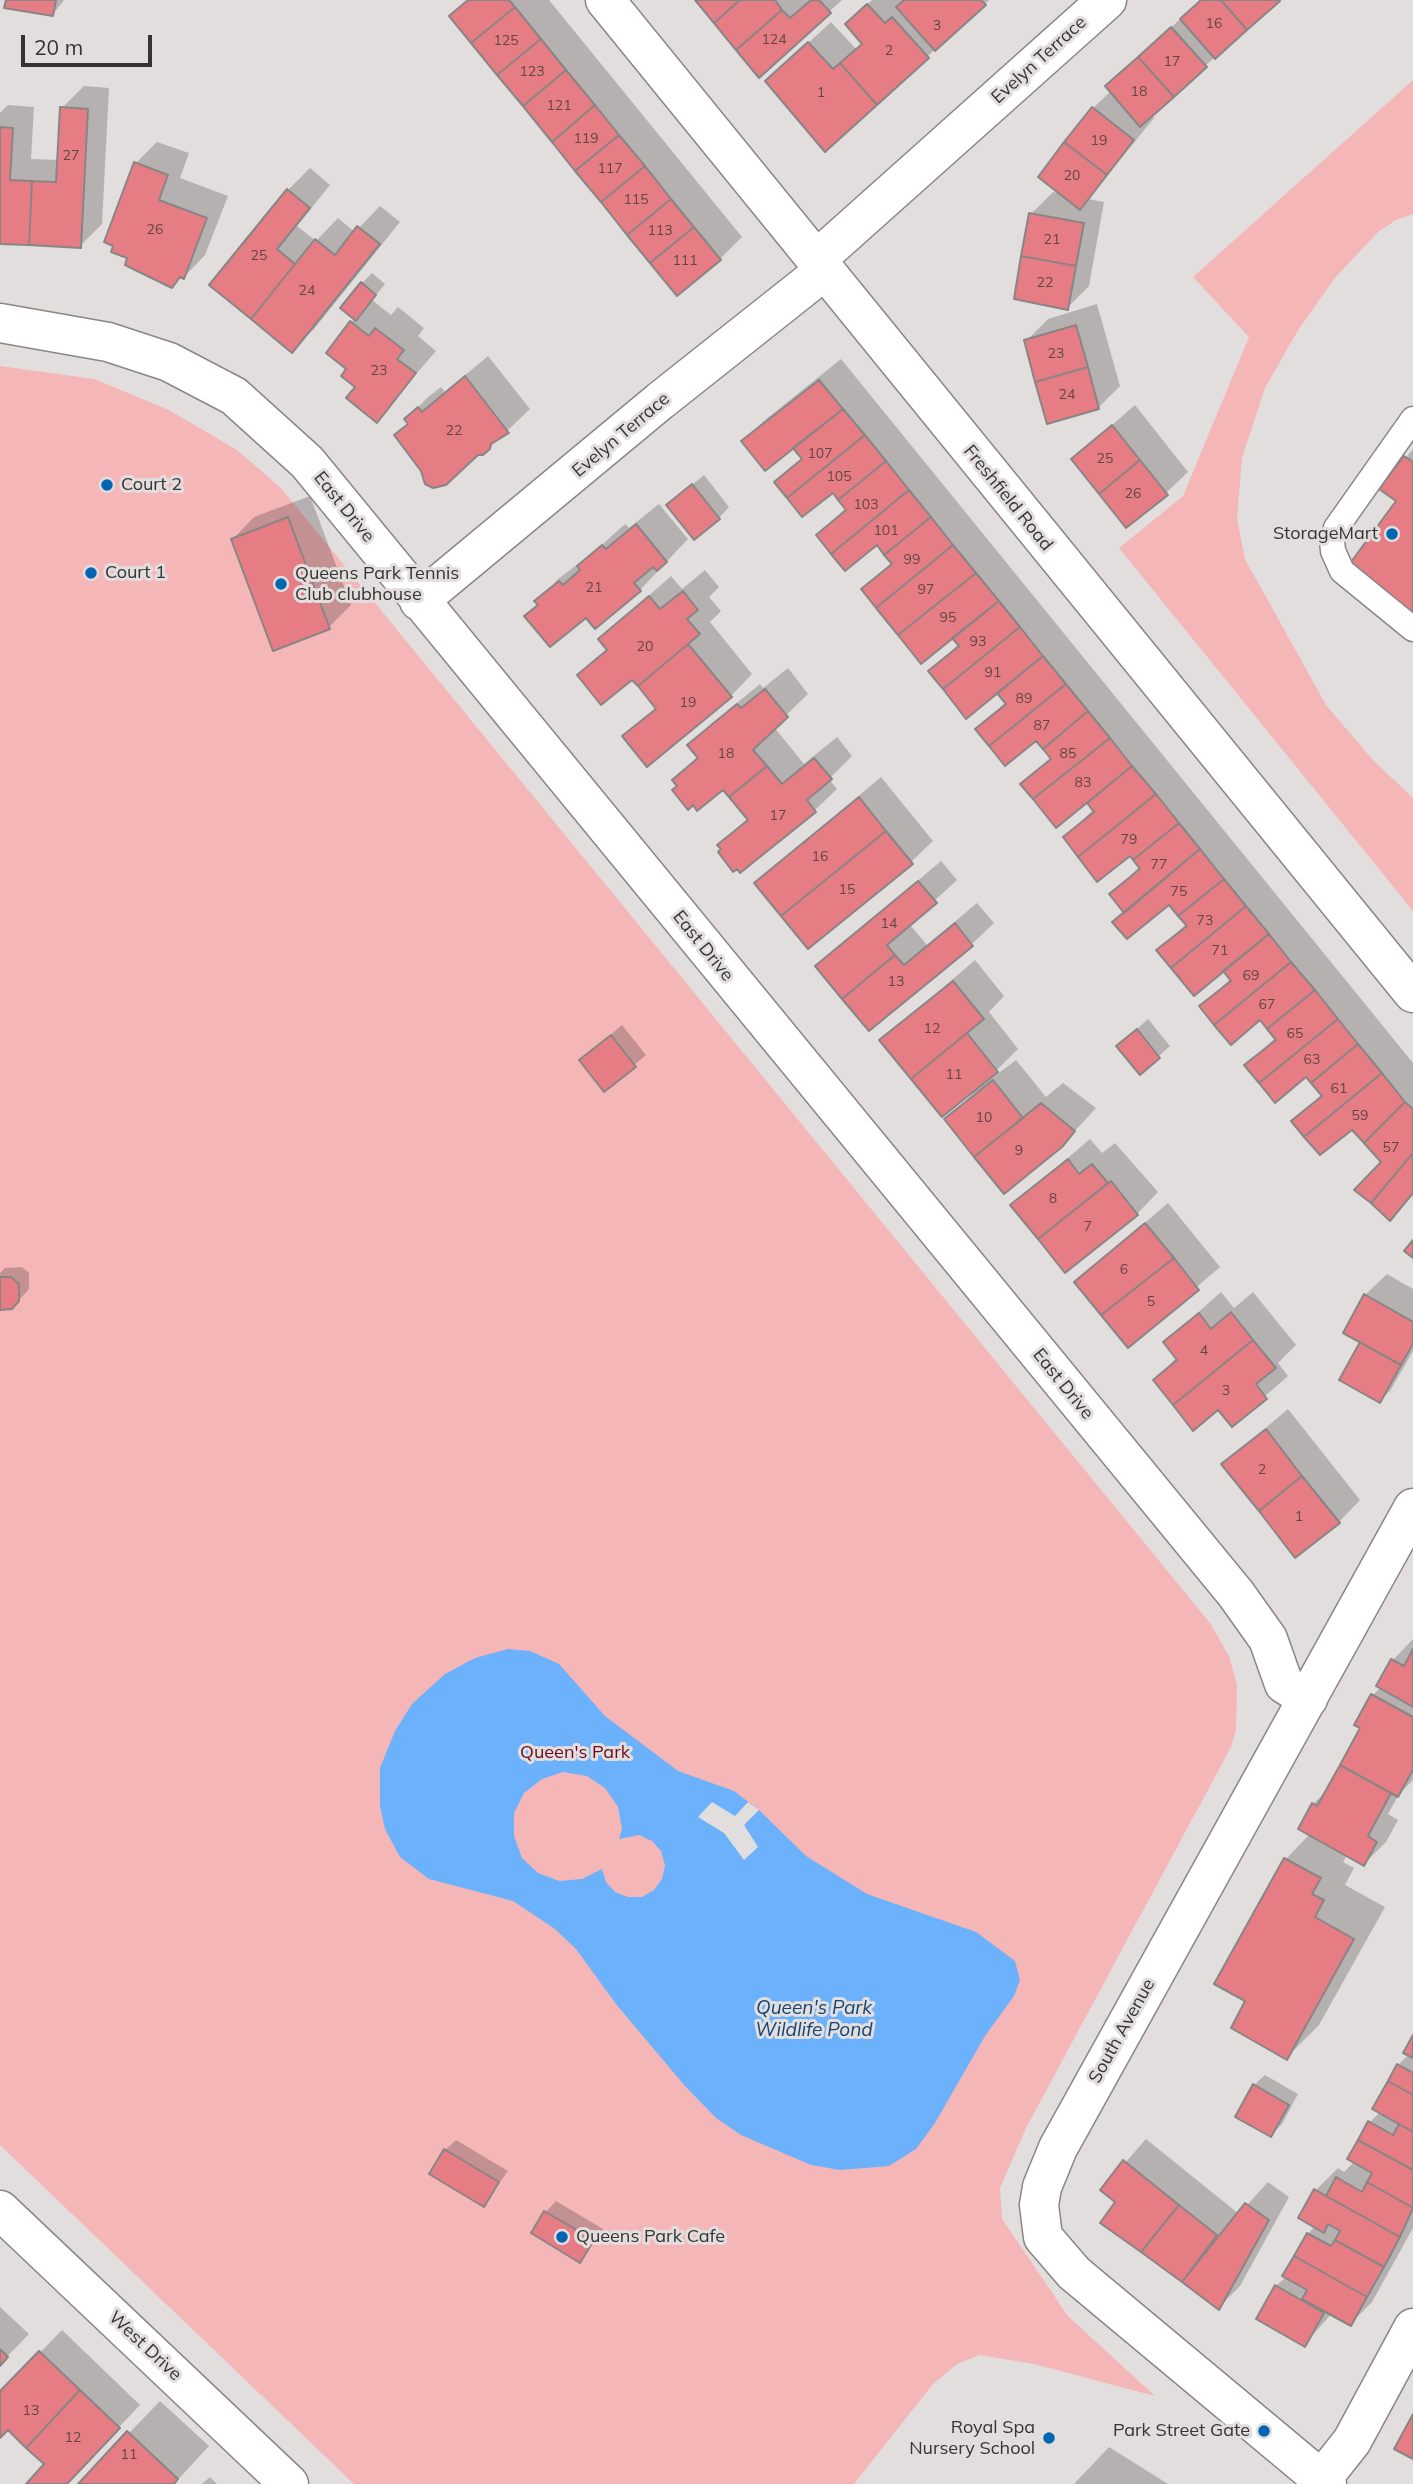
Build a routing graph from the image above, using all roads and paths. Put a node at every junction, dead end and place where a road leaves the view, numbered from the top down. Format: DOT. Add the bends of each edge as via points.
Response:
graph roads {
  1 [pos="605,0"];
  2 [pos="1107,0"];
  3 [pos="820,265"];
  4 [pos="0,323"];
  5 [pos="1413,419"];
  6 [pos="419,601"];
  7 [pos="1413,629"];
  8 [pos="1413,993"];
  9 [pos="1413,1508"];
  10 [pos="1308,1699"];
  11 [pos="0,2210"];
  12 [pos="1413,2328"];
  13 [pos="1322,2483"];
  14 [pos="289,2484"];
  1 -- 3 [label="street, Freshfield Road"];
  2 -- 3 [label="street, Evelyn Terrace"];
  3 -- 6 [label="street, Evelyn Terrace"];
  3 -- 8 [label="street, Freshfield Road"];
  4 -- 6 [label="street, East Drive" via="108,342 169,362 234,396 307,462"];
  5 -- 7 [label="lane" via="1332,540 1342,571"];
  6 -- 10 [label="street, East Drive" via="1236,1594 1268,1639 1284,1684"];
  9 -- 10 [label="street, South Avenue"];
  10 -- 13 [label="street, South Avenue" via="1058,2148 1039,2205 1043,2236 1074,2273"];
  11 -- 14 [label="street, West Drive"];
  12 -- 13 [label="street" via="1352,2441"];
}
